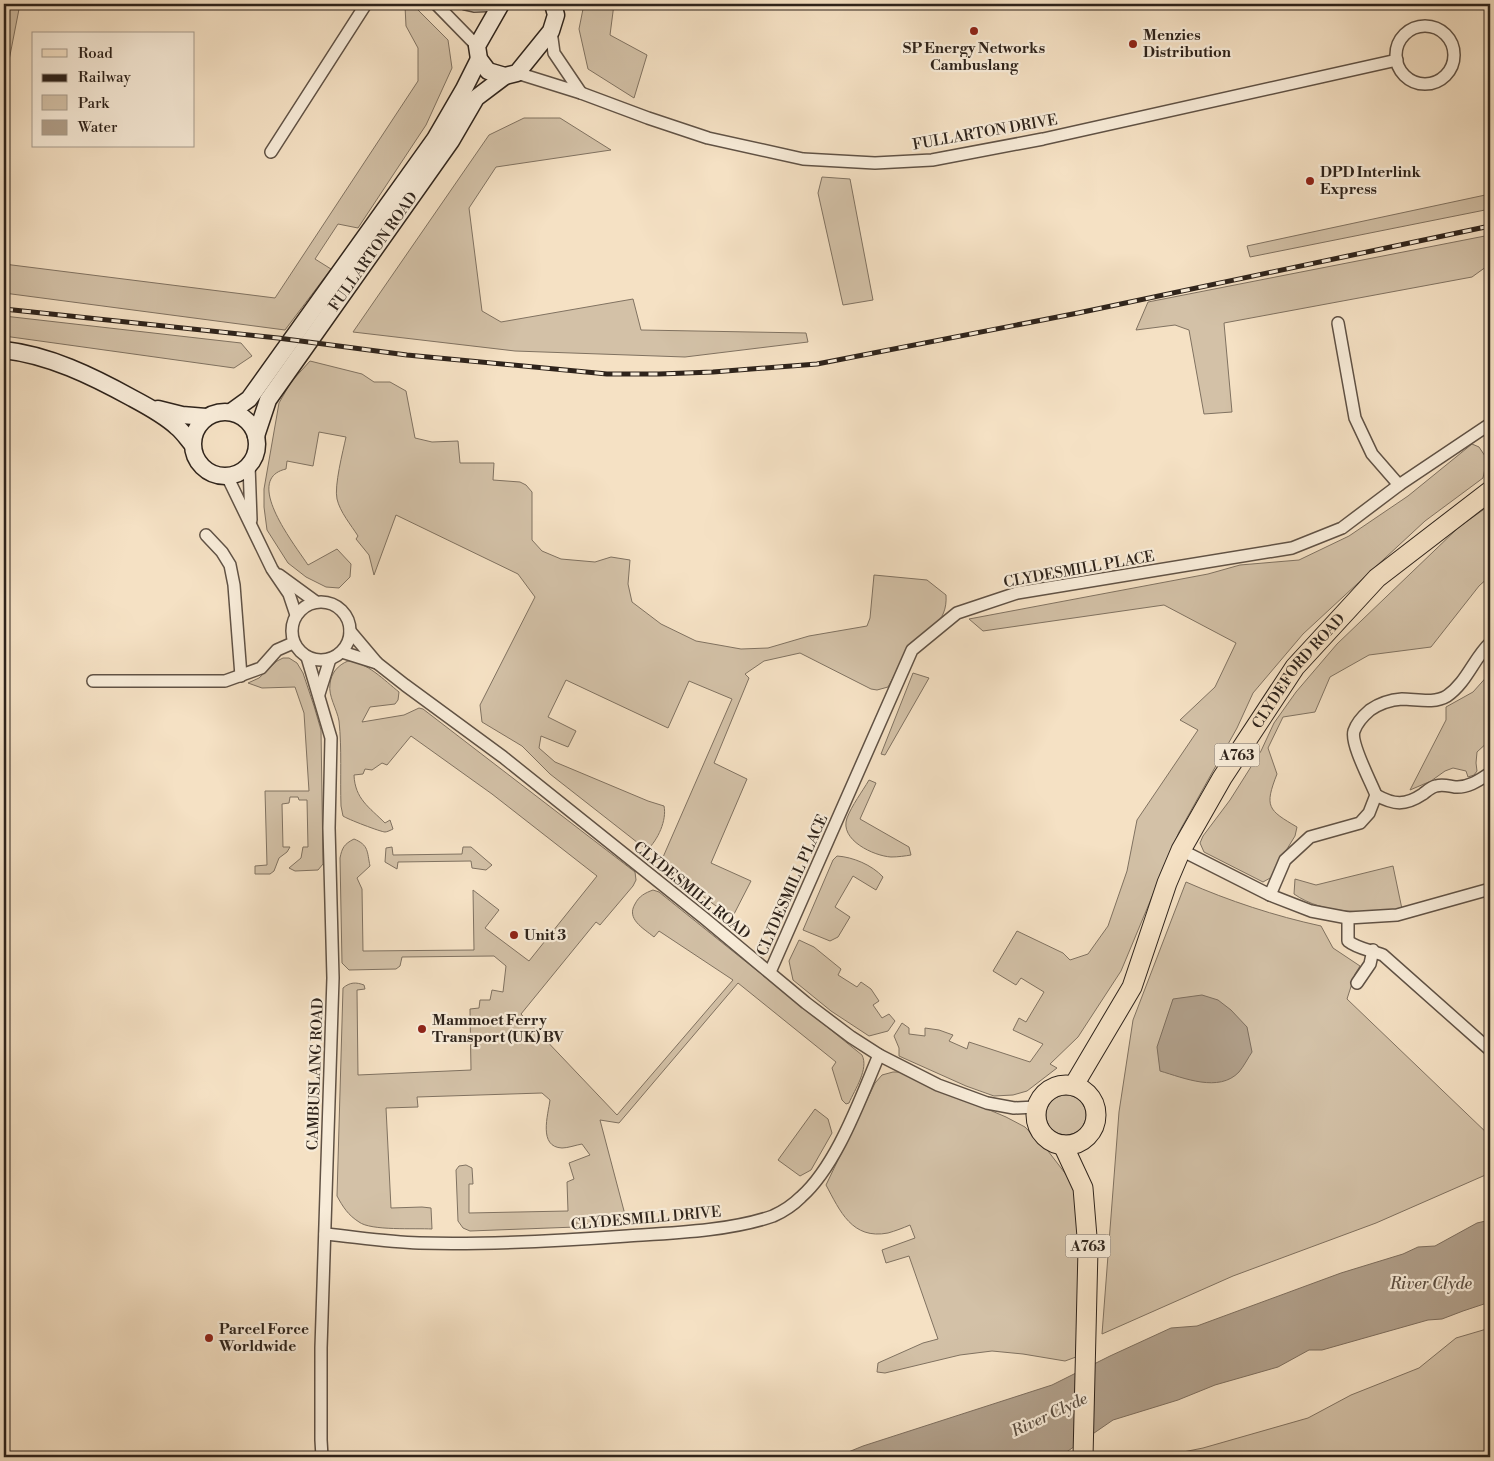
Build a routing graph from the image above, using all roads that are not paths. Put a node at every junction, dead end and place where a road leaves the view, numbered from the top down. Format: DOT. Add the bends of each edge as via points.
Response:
graph roads {
  1 [pos="366,4"];
  2 [pos="436,4"];
  3 [pos="465,4"];
  4 [pos="500,4"];
  5 [pos="556,7"];
  6 [pos="551,31"];
  7 [pos="478,52"];
  8 [pos="1396,60"];
  9 [pos="511,75"];
  10 [pos="581,93"];
  11 [pos="271,152"];
  12 [pos="1338,323"];
  13 [pos="4,350"];
  14 [pos="150,408"];
  15 [pos="231,412"];
  16 [pos="206,417"];
  17 [pos="1490,424"];
  18 [pos="256,436"];
  19 [pos="192,444"];
  20 [pos="249,464"];
  21 [pos="227,476"];
  22 [pos="1399,485"];
  23 [pos="1490,491"];
  24 [pos="252,527"];
  25 [pos="206,535"];
  26 [pos="272,570"];
  27 [pos="316,602"];
  28 [pos="296,615"];
  29 [pos="350,631"];
  30 [pos="294,642"];
  31 [pos="1490,643"];
  32 [pos="342,652"];
  33 [pos="308,658"];
  34 [pos="330,659"];
  35 [pos="377,663"];
  36 [pos="241,676"];
  37 [pos="92,681"];
  38 [pos="319,694"];
  39 [pos="1487,775"];
  40 [pos="1376,795"];
  41 [pos="1181,850"];
  42 [pos="1490,889"];
  43 [pos="1270,894"];
  44 [pos="1348,918"];
  45 [pos="1373,950"];
  46 [pos="770,972"];
  47 [pos="1357,983"];
  48 [pos="1490,1050"];
  49 [pos="879,1055"];
  50 [pos="1074,1085"];
  51 [pos="1036,1107"];
  52 [pos="1063,1145"];
  53 [pos="325,1234"];
  54 [pos="322,1457"];
  55 [pos="1083,1457"];
  1 -- 11 [label="street"];
  2 -- 7 [label="street"];
  3 -- 4 [label="street"];
  4 -- 7 [label="street, FULLARTON ROAD"];
  5 -- 6 [label="street"];
  6 -- 9 [label="street, FULLARTON ROAD"];
  6 -- 10 [label="street" via="554,53"];
  7 -- 9 [label="street" via="488,71"];
  7 -- 15 [label="street, FULLARTON ROAD" via="464,88 435,139 249,399"];
  8 -- 8 [label="street" via="1399,42 1404,35 1419,27 1428,26 1444,33 1452,46 1450,70 1438,81 1412,81 1405,76"];
  8 -- 10 [label="street, FULLARTON DRIVE" via="1043,139 932,160 875,163 803,159 708,138"];
  9 -- 10 [label="street, FULLARTON DRIVE"];
  9 -- 18 [label="street, FULLARTON ROAD" via="476,98 451,141 268,400"];
  12 -- 22 [label="street" via="1356,418 1372,454"];
  13 -- 14 [label="street" via="24,352 52,361 104,382"];
  14 -- 16 [label="street"];
  14 -- 19 [label="street" via="177,426"];
  15 -- 16 [label="street"];
  15 -- 18 [label="street" via="247,420"];
  16 -- 19 [label="street" via="196,429"];
  17 -- 22 [label="street, CLYDESMILL PLACE"];
  18 -- 20 [label="street" via="257,446"];
  19 -- 21 [label="street" via="201,466 208,472"];
  20 -- 21 [label="street"];
  20 -- 24 [label="street"];
  21 -- 24 [label="street"];
  22 -- 46 [label="street, CLYDESMILL PLACE" via="1342,528 1292,548 1017,594 956,613 912,650"];
  23 -- 41 [label="main road, CLYDEFORD ROAD / A763" via="1377,578 1295,668 1222,778"];
  24 -- 26 [label="street"];
  25 -- 36 [label="street" via="230,565"];
  26 -- 27 [label="street"];
  26 -- 28 [label="street" via="289,594"];
  27 -- 28 [label="street"];
  27 -- 29 [label="street" via="334,604 346,616"];
  28 -- 30 [label="street" via="291,633"];
  29 -- 32 [label="street"];
  29 -- 35 [label="street, CLYDESMILL ROAD"];
  30 -- 33 [label="street"];
  30 -- 36 [label="street" via="277,650 260,668"];
  31 -- 40 [label="street" via="1468,676 1446,697 1381,702 1362,718 1354,733 1356,749"];
  32 -- 34 [label="street"];
  32 -- 35 [label="street, CLYDESMILL ROAD"];
  33 -- 34 [label="street"];
  33 -- 38 [label="street, CAMBUSLANG ROAD"];
  34 -- 38 [label="street"];
  35 -- 46 [label="street, CLYDESMILL ROAD" via="503,757"];
  36 -- 37 [label="street" via="225,681"];
  38 -- 53 [label="street, CAMBUSLANG ROAD" via="331,738 329,828 333,978"];
  39 -- 40 [label="street" via="1458,787 1435,786 1402,804 1388,802"];
  40 -- 43 [label="street" via="1360,823 1310,837 1285,860"];
  41 -- 43 [label="street"];
  41 -- 50 [label="main road, CLYDEFORD ROAD / A763" via="1132,987"];
  42 -- 44 [label="street" via="1397,915"];
  43 -- 44 [label="street" via="1310,911"];
  44 -- 45 [label="street" via="1348,941"];
  45 -- 47 [label="street" via="1370,964"];
  45 -- 48 [label="street" via="1383,955"];
  46 -- 49 [label="street, CLYDESMILL ROAD" via="806,1003"];
  49 -- 51 [label="street, CLYDESMILL ROAD" via="938,1085 987,1103 1014,1108"];
  49 -- 53 [label="street, CLYDESMILL DRIVE" via="854,1114 819,1178 800,1198 774,1215 735,1225 682,1232 519,1244 418,1243"];
  50 -- 51 [label="main road" via="1064,1084 1046,1091"];
  50 -- 52 [label="main road" via="1087,1093 1097,1115 1090,1134 1073,1145"];
  51 -- 52 [label="main road" via="1035,1118 1041,1132 1053,1142"];
  52 -- 55 [label="main road, A763" via="1083,1188 1088,1249"];
  53 -- 54 [label="street, CAMBUSLANG ROAD"];
}
